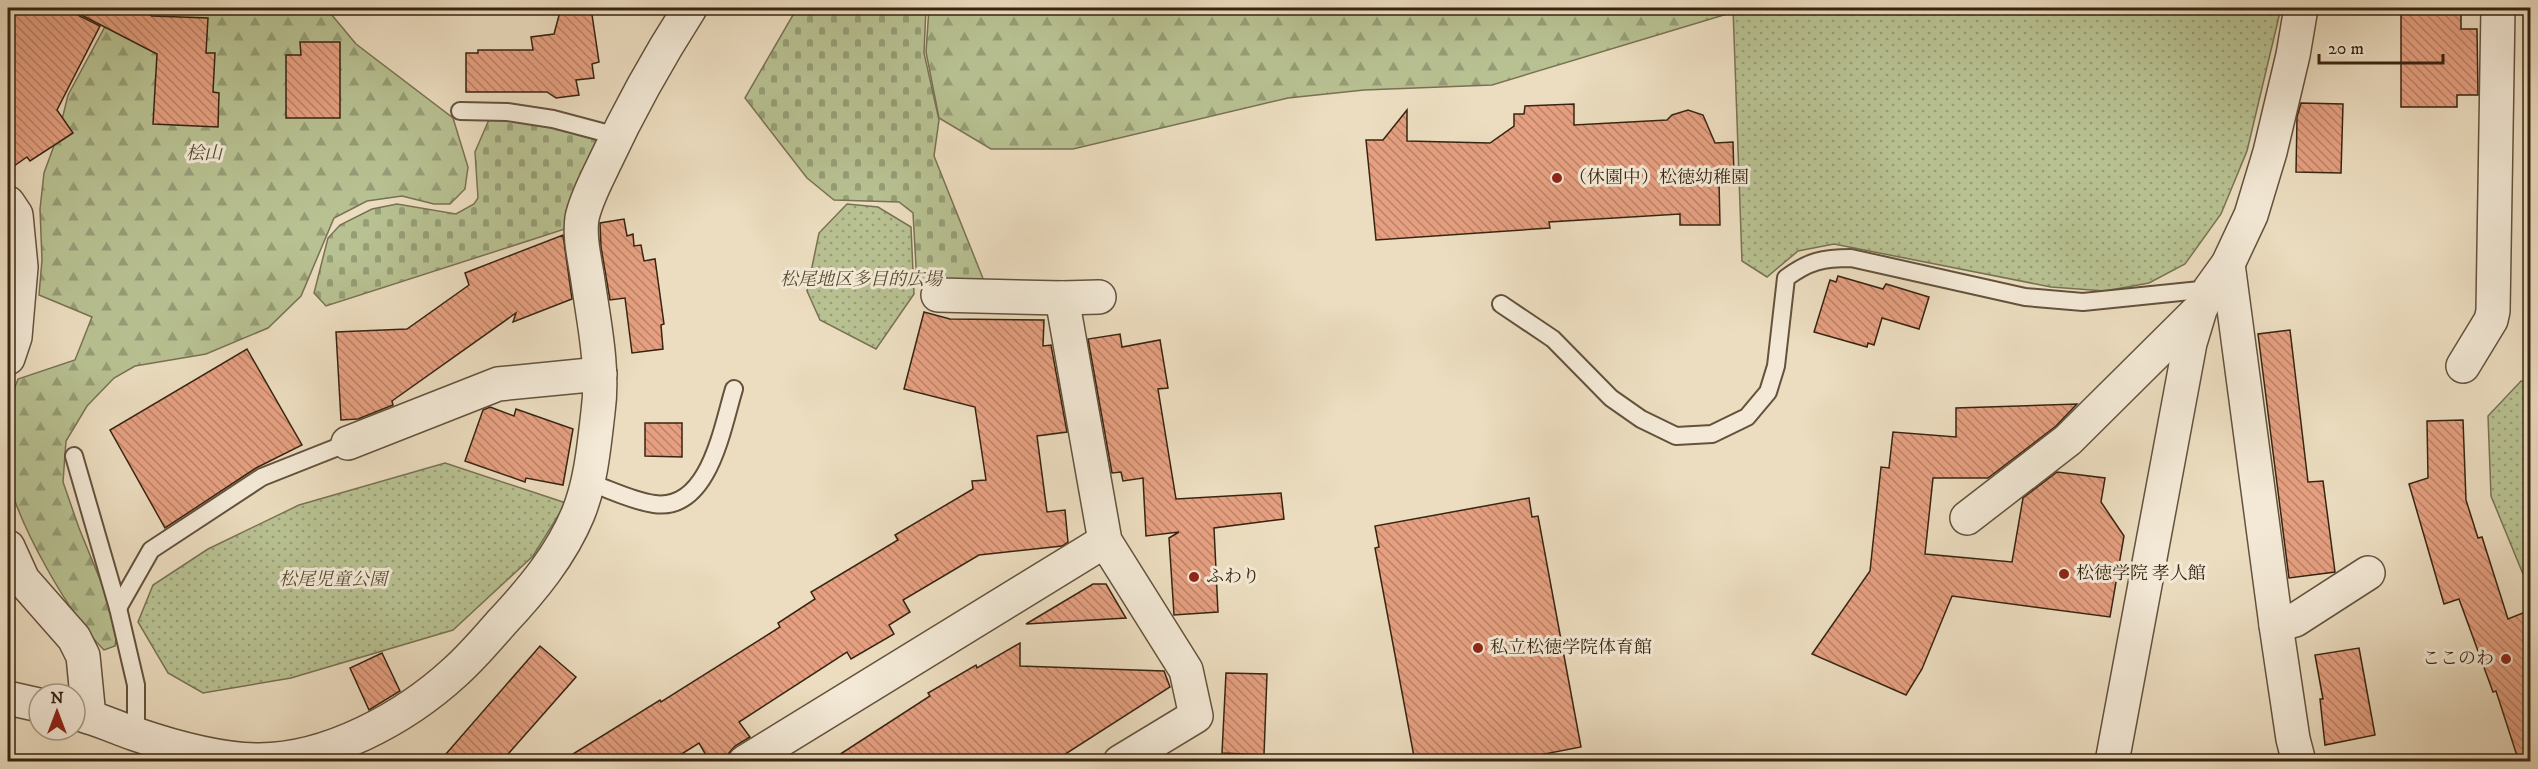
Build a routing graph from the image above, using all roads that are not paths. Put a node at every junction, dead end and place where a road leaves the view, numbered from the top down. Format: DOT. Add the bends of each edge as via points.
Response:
graph roads {
  1 [pos="690,8"];
  2 [pos="2301,8"];
  3 [pos="2498,8"];
  4 [pos="460,111"];
  5 [pos="617,136"];
  6 [pos="8,203"];
  7 [pos="2213,288"];
  8 [pos="938,295"];
  9 [pos="1099,297"];
  10 [pos="1062,298"];
  11 [pos="1501,304"];
  12 [pos="8,358"];
  13 [pos="2463,366"];
  14 [pos="600,374"];
  15 [pos="734,389"];
  16 [pos="348,443"];
  17 [pos="74,456"];
  18 [pos="588,482"];
  19 [pos="1967,518"];
  20 [pos="1105,541"];
  21 [pos="8,547"];
  22 [pos="2368,573"];
  23 [pos="118,608"];
  24 [pos="2276,626"];
  25 [pos="85,682"];
  26 [pos="8,698"];
  27 [pos="27,702"];
  28 [pos="87,717"];
  29 [pos="136,735"];
  30 [pos="180,754"];
  31 [pos="745,762"];
  32 [pos="1120,762"];
  33 [pos="2112,762"];
  34 [pos="2299,762"];
  1 -- 5 [label="street"];
  2 -- 7 [label="street" via="2270,152 2250,215"];
  3 -- 13 [label="street" via="2493,311"];
  4 -- 5 [label="lane" via="507,112 553,119"];
  5 -- 14 [label="street" via="583,216 584,255"];
  6 -- 12 [label="street" via="16,215 21,267 15,337"];
  7 -- 11 [label="lane" via="2083,303 2025,297 1851,258 1829,258 1804,265 1786,278 1776,366 1768,392 1747,417 1712,434 1676,436 1611,398 1553,339"];
  7 -- 19 [label="street" via="2068,440"];
  7 -- 24 [label="street"];
  7 -- 33 [label="street" via="2180,385"];
  8 -- 10 [label="street"];
  9 -- 10 [label="street"];
  10 -- 20 [label="street"];
  14 -- 16 [label="street" via="498,384"];
  14 -- 18 [label="street"];
  15 -- 18 [label="lane" via="712,458 700,483 681,501 652,504"];
  16 -- 23 [label="lane" via="262,477 151,550"];
  17 -- 23 [label="lane"];
  18 -- 30 [label="street" via="579,513 546,570 457,671 417,704 344,741 284,758"];
  20 -- 31 [label="street"];
  20 -- 32 [label="street" via="1186,670 1196,716"];
  21 -- 25 [label="street" via="23,580 74,638 83,656"];
  22 -- 24 [label="street" via="2295,620"];
  23 -- 29 [label="lane" via="136,686"];
  24 -- 34 [label="street"];
  26 -- 27 [label="street"];
  28 -- 29 [label="street"];
  29 -- 30 [label="street"];
}
